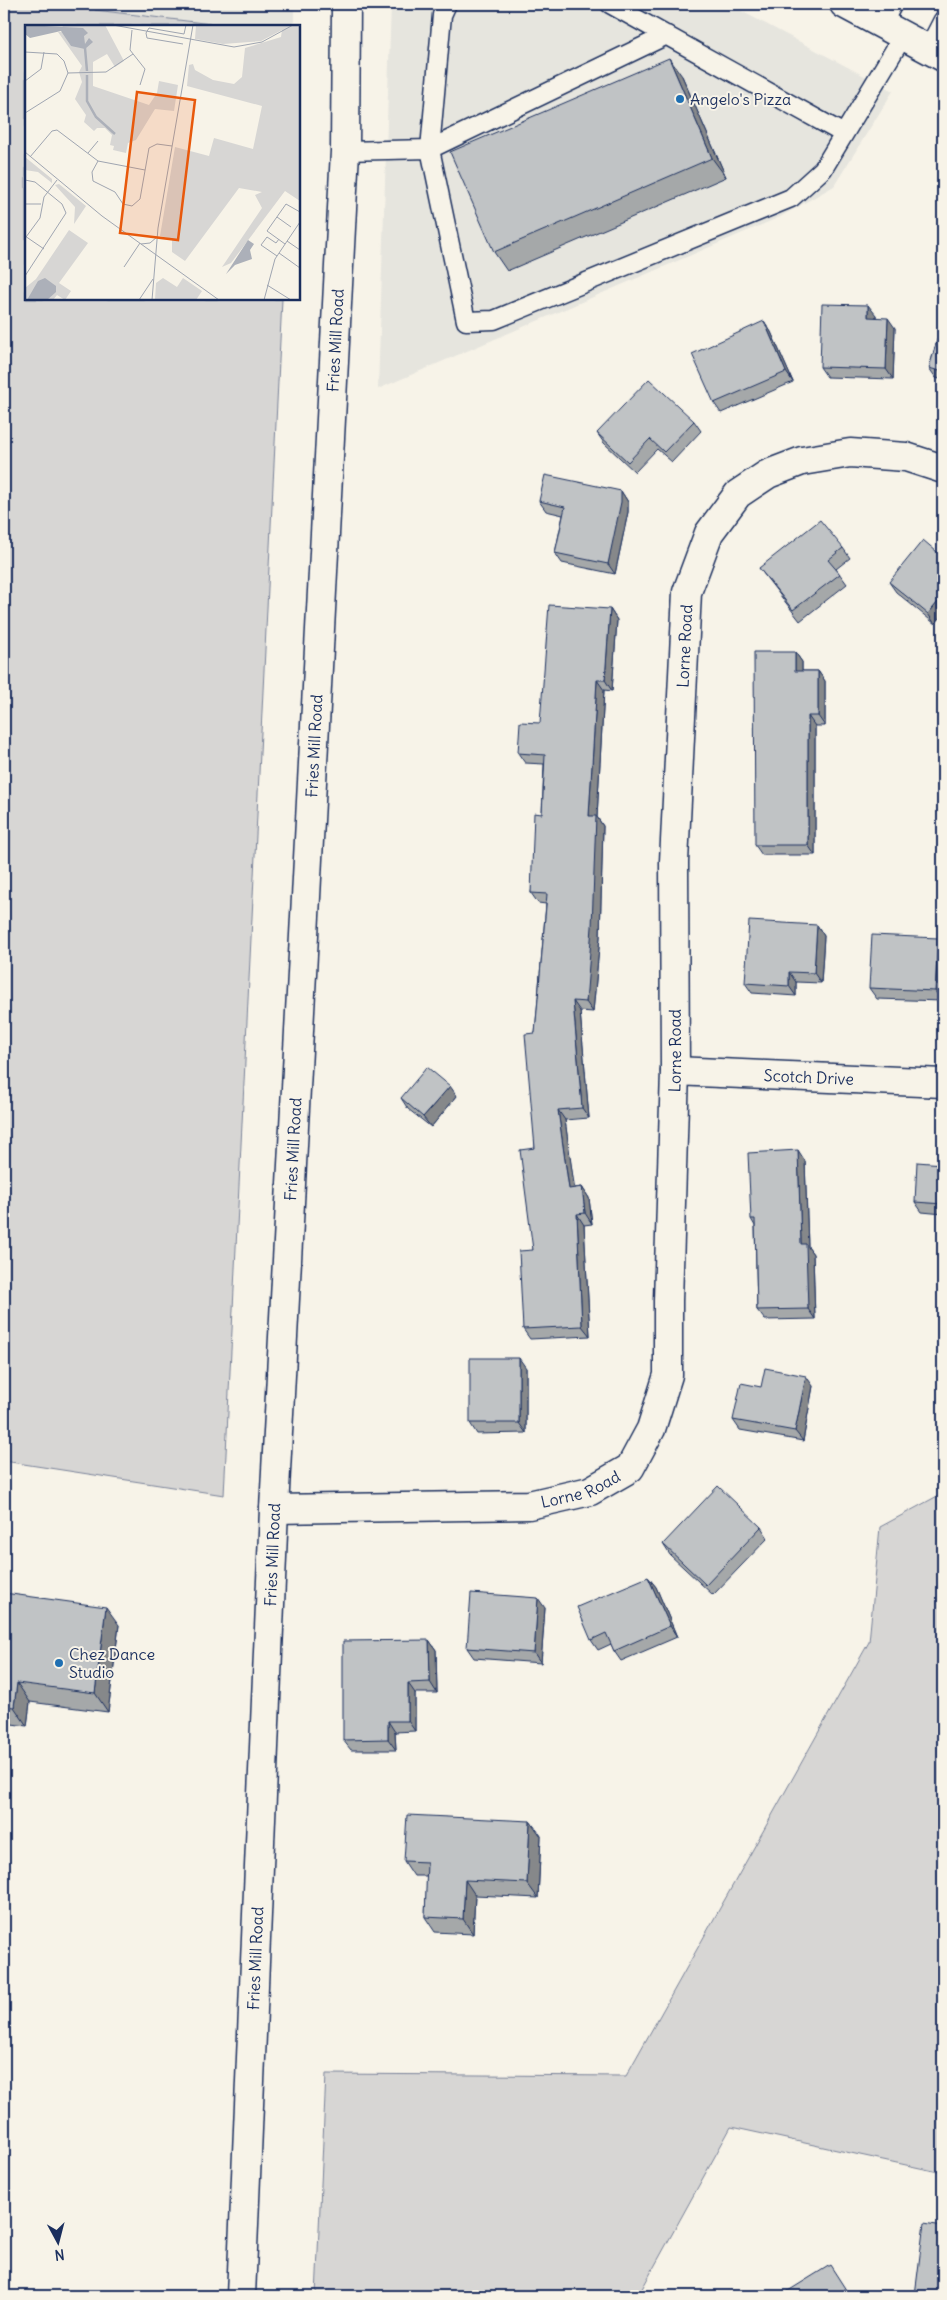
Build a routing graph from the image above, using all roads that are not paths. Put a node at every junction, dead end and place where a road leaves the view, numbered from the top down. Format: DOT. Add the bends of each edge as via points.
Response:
graph roads {
  1 [pos="447,4"];
  2 [pos="610,4"];
  3 [pos="844,4"];
  4 [pos="348,8"];
  5 [pos="943,20"];
  6 [pos="893,21"];
  7 [pos="667,35"];
  8 [pos="936,53"];
  9 [pos="844,134"];
  10 [pos="430,149"];
  11 [pos="345,151"];
  12 [pos="943,469"];
  13 [pos="675,1071"];
  14 [pos="943,1083"];
  15 [pos="274,1509"];
  16 [pos="241,2296"];
  1 -- 10 [label="lane" via="442,15"];
  2 -- 7 [label="lane"];
  3 -- 6 [label="main road"];
  4 -- 11 [label="main road, Fries Mill Road"];
  5 -- 8 [label="lane"];
  6 -- 8 [label="main road"];
  6 -- 9 [label="lane"];
  7 -- 9 [label="lane"];
  7 -- 10 [label="lane"];
  9 -- 10 [label="lane" via="823,169 791,198 494,320 466,321"];
  10 -- 11 [label="lane"];
  11 -- 15 [label="main road, Fries Mill Road"];
  12 -- 13 [label="main road, Lorne Road" via="906,457 850,452 802,461 768,474 738,494 709,533 687,592 674,862"];
  13 -- 14 [label="main road, Scotch Drive"];
  13 -- 15 [label="main road, Lorne Road" via="668,1375 651,1429 630,1468 590,1490 529,1504"];
  15 -- 16 [label="main road, Fries Mill Road"];
}
